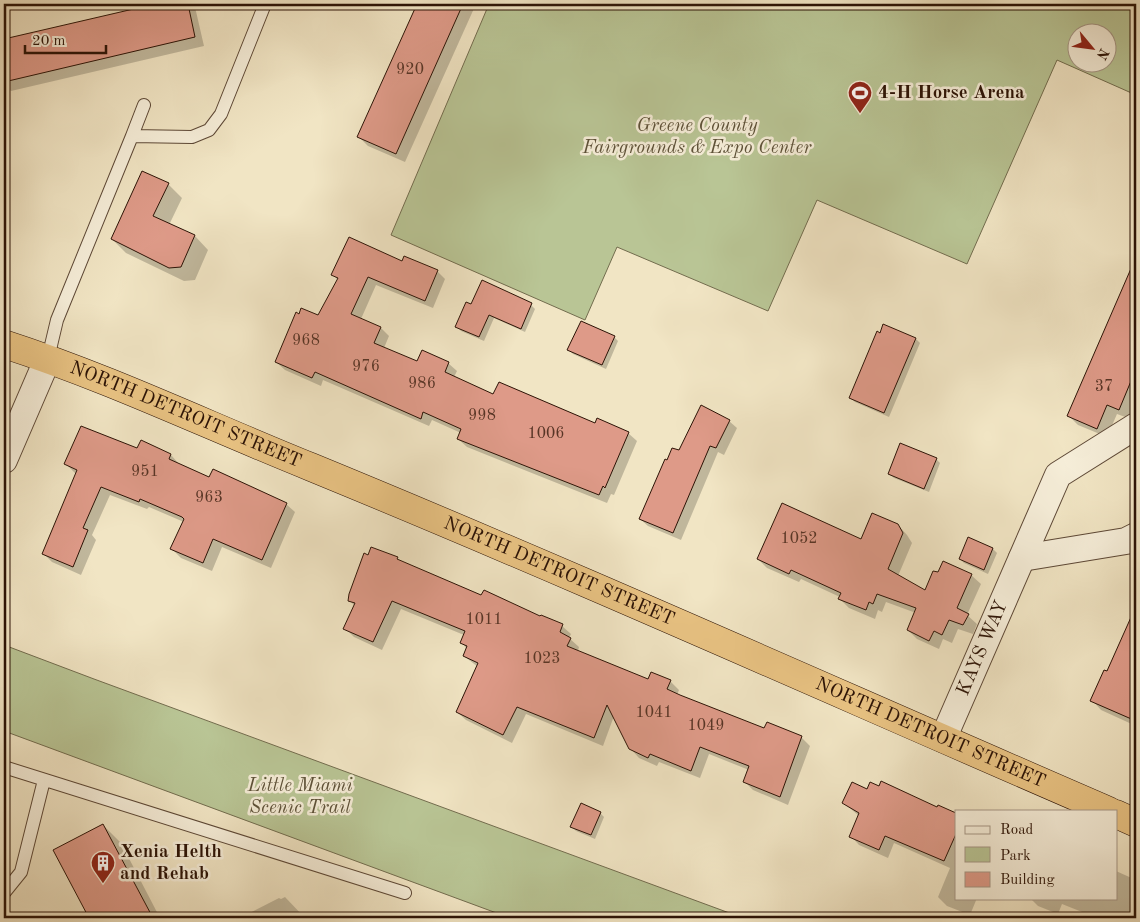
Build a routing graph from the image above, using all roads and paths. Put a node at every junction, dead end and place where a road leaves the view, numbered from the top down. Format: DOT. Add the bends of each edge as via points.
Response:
graph roads {
  1 [pos="265,4"];
  2 [pos="144,105"];
  3 [pos="132,136"];
  4 [pos="4,344"];
  5 [pos="48,358"];
  6 [pos="1136,426"];
  7 [pos="4,460"];
  8 [pos="1136,536"];
  9 [pos="1022,558"];
  10 [pos="943,739"];
  11 [pos="4,767"];
  12 [pos="44,780"];
  13 [pos="1107,810"];
  14 [pos="1118,815"];
  15 [pos="1136,823"];
  16 [pos="4,893"];
  17 [pos="405,893"];
  1 -- 3 [label="lane" via="222,114 209,130 192,137"];
  2 -- 3 [label="lane"];
  3 -- 5 [label="lane" via="57,320"];
  4 -- 5 [label="highway, NORTH DETROIT STREET"];
  5 -- 7 [label="street"];
  5 -- 10 [label="highway, NORTH DETROIT STREET" via="383,497"];
  6 -- 9 [label="street, KAYS WAY" via="1058,474"];
  8 -- 9 [label="street" via="1126,542"];
  9 -- 10 [label="street, KAYS WAY"];
  10 -- 13 [label="highway, NORTH DETROIT STREET"];
  11 -- 12 [label="lane"];
  12 -- 16 [label="lane" via="21,872"];
  12 -- 17 [label="lane"];
  14 -- 15 [label="highway"];
}
